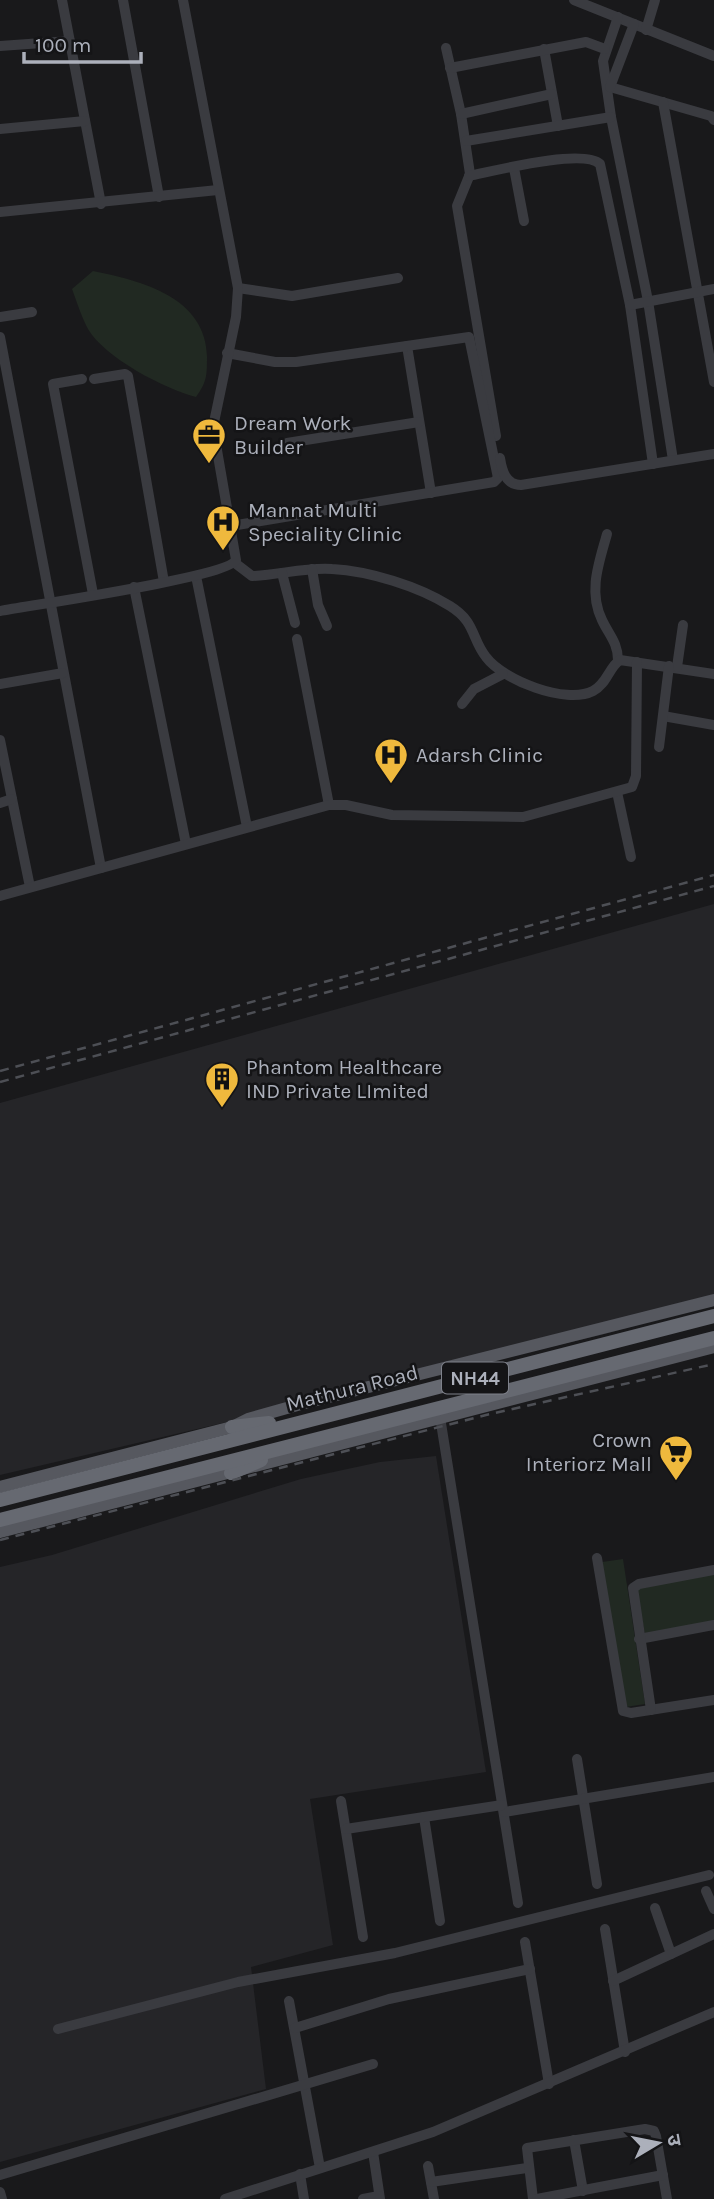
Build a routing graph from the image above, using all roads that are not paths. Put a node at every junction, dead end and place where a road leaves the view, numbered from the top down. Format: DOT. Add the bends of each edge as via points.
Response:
graph roads {
  1 [pos="62,0"];
  2 [pos="124,0"];
  3 [pos="183,0"];
  4 [pos="574,0"];
  5 [pos="655,0"];
  6 [pos="618,17"];
  7 [pos="634,24"];
  8 [pos="646,30"];
  9 [pos="70,41"];
  10 [pos="0,46"];
  11 [pos="446,48"];
  12 [pos="544,49"];
  13 [pos="605,50"];
  14 [pos="714,56"];
  15 [pos="450,68"];
  16 [pos="610,88"];
  17 [pos="552,94"];
  18 [pos="663,102"];
  19 [pos="461,114"];
  20 [pos="611,117"];
  21 [pos="714,120"];
  22 [pos="85,121"];
  23 [pos="558,126"];
  24 [pos="0,129"];
  25 [pos="466,141"];
  26 [pos="514,168"];
  27 [pos="469,176"];
  28 [pos="218,190"];
  29 [pos="159,197"];
  30 [pos="101,204"];
  31 [pos="0,212"];
  32 [pos="523,220"];
  33 [pos="398,278"];
  34 [pos="238,288"];
  35 [pos="714,289"];
  36 [pos="696,292"];
  37 [pos="648,301"];
  38 [pos="630,305"];
  39 [pos="32,312"];
  40 [pos="0,317"];
  41 [pos="0,337"];
  42 [pos="407,346"];
  43 [pos="227,353"];
  44 [pos="82,379"];
  45 [pos="94,379"];
  46 [pos="714,382"];
  47 [pos="419,422"];
  48 [pos="287,443"];
  49 [pos="714,454"];
  50 [pos="673,460"];
  51 [pos="653,464"];
  52 [pos="431,493"];
  53 [pos="231,526"];
  54 [pos="607,534"];
  55 [pos="235,563"];
  56 [pos="312,569"];
  57 [pos="282,573"];
  58 [pos="196,576"];
  59 [pos="164,582"];
  60 [pos="134,587"];
  61 [pos="93,594"];
  62 [pos="52,601"];
  63 [pos="0,611"];
  64 [pos="295,624"];
  65 [pos="683,625"];
  66 [pos="327,626"];
  67 [pos="298,639"];
  68 [pos="618,660"];
  69 [pos="637,662"];
  70 [pos="673,666"];
  71 [pos="63,673"];
  72 [pos="503,674"];
  73 [pos="714,674"];
  74 [pos="0,684"];
  75 [pos="461,704"];
  76 [pos="663,716"];
  77 [pos="714,725"];
  78 [pos="0,740"];
  79 [pos="659,747"];
  80 [pos="3,770"];
  81 [pos="617,792"];
  82 [pos="12,799"];
  83 [pos="0,803"];
  84 [pos="329,805"];
  85 [pos="247,827"];
  86 [pos="186,844"];
  87 [pos="631,856"];
  88 [pos="101,868"];
  89 [pos="30,887"];
  90 [pos="0,895"];
  91 [pos="714,1300"];
  92 [pos="714,1317"];
  93 [pos="714,1338"];
  94 [pos="714,1347"];
  95 [pos="440,1417"];
  96 [pos="233,1433"];
  97 [pos="294,1445"];
  98 [pos="231,1473"];
  99 [pos="0,1487"];
  100 [pos="0,1500"];
  101 [pos="0,1520"];
  102 [pos="0,1532"];
  103 [pos="597,1558"];
  104 [pos="714,1570"];
  105 [pos="714,1625"];
  106 [pos="639,1639"];
  107 [pos="714,1699"];
  108 [pos="651,1710"];
  109 [pos="577,1759"];
  110 [pos="714,1777"];
  111 [pos="583,1798"];
  112 [pos="341,1801"];
  113 [pos="503,1809"];
  114 [pos="424,1817"];
  115 [pos="346,1829"];
  116 [pos="709,1875"];
  117 [pos="597,1885"];
  118 [pos="706,1891"];
  119 [pos="518,1903"];
  120 [pos="655,1908"];
  121 [pos="714,1909"];
  122 [pos="440,1921"];
  123 [pos="605,1928"];
  124 [pos="714,1934"];
  125 [pos="363,1937"];
  126 [pos="525,1942"];
  127 [pos="671,1954"];
  128 [pos="530,1969"];
  129 [pos="613,1981"];
  130 [pos="289,2001"];
  131 [pos="714,2012"];
  132 [pos="295,2028"];
  133 [pos="58,2029"];
  134 [pos="625,2052"];
  135 [pos="373,2064"];
  136 [pos="549,2084"];
  137 [pos="306,2085"];
  138 [pos="574,2140"];
  139 [pos="373,2152"];
  140 [pos="428,2166"];
  141 [pos="320,2168"];
  142 [pos="527,2168"];
  143 [pos="300,2174"];
  144 [pos="0,2175"];
  145 [pos="663,2175"];
  146 [pos="431,2182"];
  147 [pos="583,2191"];
  148 [pos="0,2192"];
  149 [pos="379,2197"];
  150 [pos="2,2199"];
  151 [pos="225,2199"];
  152 [pos="304,2199"];
  153 [pos="363,2199"];
  154 [pos="434,2199"];
  155 [pos="535,2199"];
  156 [pos="667,2199"];
  1 -- 9 [label="street"];
  2 -- 29 [label="street"];
  3 -- 28 [label="street"];
  4 -- 6 [label="street"];
  5 -- 8 [label="street"];
  6 -- 7 [label="street"];
  6 -- 13 [label="street"];
  7 -- 8 [label="street"];
  7 -- 16 [label="street"];
  8 -- 14 [label="street"];
  9 -- 10 [label="street"];
  9 -- 22 [label="street"];
  11 -- 15 [label="street"];
  12 -- 13 [label="street" via="586,42"];
  12 -- 15 [label="street"];
  12 -- 17 [label="street"];
  13 -- 16 [label="street" via="603,69"];
  15 -- 19 [label="street"];
  16 -- 18 [label="street"];
  16 -- 20 [label="street"];
  17 -- 19 [label="street"];
  17 -- 23 [label="street"];
  18 -- 21 [label="street"];
  18 -- 36 [label="street"];
  19 -- 25 [label="street"];
  20 -- 23 [label="street"];
  20 -- 37 [label="street"];
  22 -- 24 [label="street"];
  22 -- 30 [label="street"];
  23 -- 25 [label="street"];
  25 -- 27 [label="street"];
  26 -- 27 [label="street"];
  26 -- 32 [label="street"];
  26 -- 38 [label="street" via="572,158 592,158 600,164"];
  27 -- 51 [label="street" via="457,209 506,477 516,485 529,485"];
  28 -- 29 [label="street"];
  28 -- 34 [label="street"];
  29 -- 30 [label="street"];
  30 -- 31 [label="street"];
  33 -- 34 [label="street" via="292,296"];
  34 -- 43 [label="street"];
  35 -- 36 [label="street"];
  36 -- 37 [label="street"];
  36 -- 46 [label="street"];
  37 -- 38 [label="street"];
  37 -- 50 [label="street"];
  38 -- 51 [label="street"];
  39 -- 40 [label="street"];
  41 -- 62 [label="street"];
  42 -- 43 [label="street" via="286,362"];
  42 -- 47 [label="street"];
  42 -- 52 [label="street" via="470,339 498,477 494,482"];
  43 -- 53 [label="street" via="213,427"];
  44 -- 61 [label="street" via="53,384"];
  45 -- 59 [label="street" via="128,376"];
  47 -- 48 [label="street"];
  47 -- 52 [label="street"];
  49 -- 50 [label="street"];
  50 -- 51 [label="street"];
  52 -- 53 [label="street"];
  53 -- 55 [label="street"];
  54 -- 68 [label="street" via="594,589 602,621 617,646"];
  55 -- 57 [label="street" via="252,576"];
  55 -- 58 [label="street"];
  56 -- 57 [label="street"];
  56 -- 66 [label="street"];
  56 -- 72 [label="street" via="352,572 449,606 472,627 486,658"];
  57 -- 64 [label="street"];
  58 -- 59 [label="street"];
  58 -- 85 [label="street"];
  59 -- 60 [label="street"];
  60 -- 61 [label="street"];
  60 -- 86 [label="street"];
  61 -- 62 [label="street"];
  62 -- 63 [label="street"];
  62 -- 71 [label="street"];
  65 -- 70 [label="street"];
  67 -- 84 [label="street"];
  68 -- 69 [label="street"];
  68 -- 72 [label="street" via="603,684 581,694 547,690"];
  69 -- 70 [label="street"];
  69 -- 81 [label="street" via="636,776 632,787"];
  70 -- 73 [label="street"];
  70 -- 76 [label="street"];
  71 -- 74 [label="street"];
  71 -- 88 [label="street"];
  72 -- 75 [label="street" via="474,689"];
  76 -- 77 [label="street"];
  76 -- 79 [label="street"];
  78 -- 80 [label="street"];
  80 -- 82 [label="street"];
  81 -- 84 [label="street" via="523,817 392,815"];
  81 -- 87 [label="street"];
  82 -- 83 [label="street"];
  82 -- 89 [label="street"];
  84 -- 85 [label="street"];
  85 -- 86 [label="street"];
  86 -- 88 [label="street"];
  88 -- 89 [label="street"];
  89 -- 90 [label="street"];
  91 -- 96 [label="main road" via="301,1404 248,1419"];
  92 -- 96 [label="highway, Mathura Road / NH44" via="309,1420"];
  93 -- 97 [label="highway, Mathura Road / NH44"];
  94 -- 95 [label="main road"];
  95 -- 98 [label="main road"];
  95 -- 113 [label="street"];
  96 -- 99 [label="main road"];
  96 -- 100 [label="highway, Mathura Road / NH44"];
  97 -- 98 [label="highway"];
  97 -- 101 [label="highway, Mathura Road / NH44"];
  98 -- 102 [label="main road"];
  103 -- 108 [label="street" via="622,1709 631,1713"];
  104 -- 106 [label="street" via="632,1588"];
  105 -- 106 [label="street"];
  106 -- 108 [label="street"];
  107 -- 108 [label="street"];
  109 -- 111 [label="street"];
  110 -- 111 [label="street"];
  111 -- 113 [label="street"];
  111 -- 117 [label="street"];
  112 -- 115 [label="street"];
  113 -- 114 [label="street"];
  113 -- 119 [label="street"];
  114 -- 115 [label="street"];
  114 -- 122 [label="street"];
  115 -- 125 [label="street"];
  116 -- 133 [label="street" via="395,1953 238,1982"];
  118 -- 121 [label="street"];
  120 -- 127 [label="street"];
  123 -- 129 [label="street"];
  124 -- 127 [label="street"];
  126 -- 128 [label="street"];
  127 -- 129 [label="street"];
  128 -- 132 [label="street" via="389,1999"];
  128 -- 136 [label="street"];
  129 -- 134 [label="street"];
  130 -- 132 [label="street"];
  131 -- 134 [label="street"];
  132 -- 137 [label="street"];
  134 -- 136 [label="street"];
  135 -- 137 [label="street"];
  136 -- 139 [label="street"];
  137 -- 141 [label="street"];
  137 -- 144 [label="street"];
  138 -- 142 [label="street" via="527,2148"];
  138 -- 145 [label="street" via="650,2129 656,2136"];
  138 -- 147 [label="street"];
  139 -- 141 [label="street"];
  139 -- 149 [label="street"];
  140 -- 146 [label="street"];
  141 -- 143 [label="street"];
  142 -- 146 [label="street"];
  142 -- 155 [label="street"];
  143 -- 151 [label="street"];
  143 -- 152 [label="street"];
  145 -- 147 [label="street"];
  145 -- 156 [label="street"];
  146 -- 154 [label="street"];
  147 -- 155 [label="street"];
  148 -- 150 [label="street"];
  149 -- 153 [label="street"];
}
